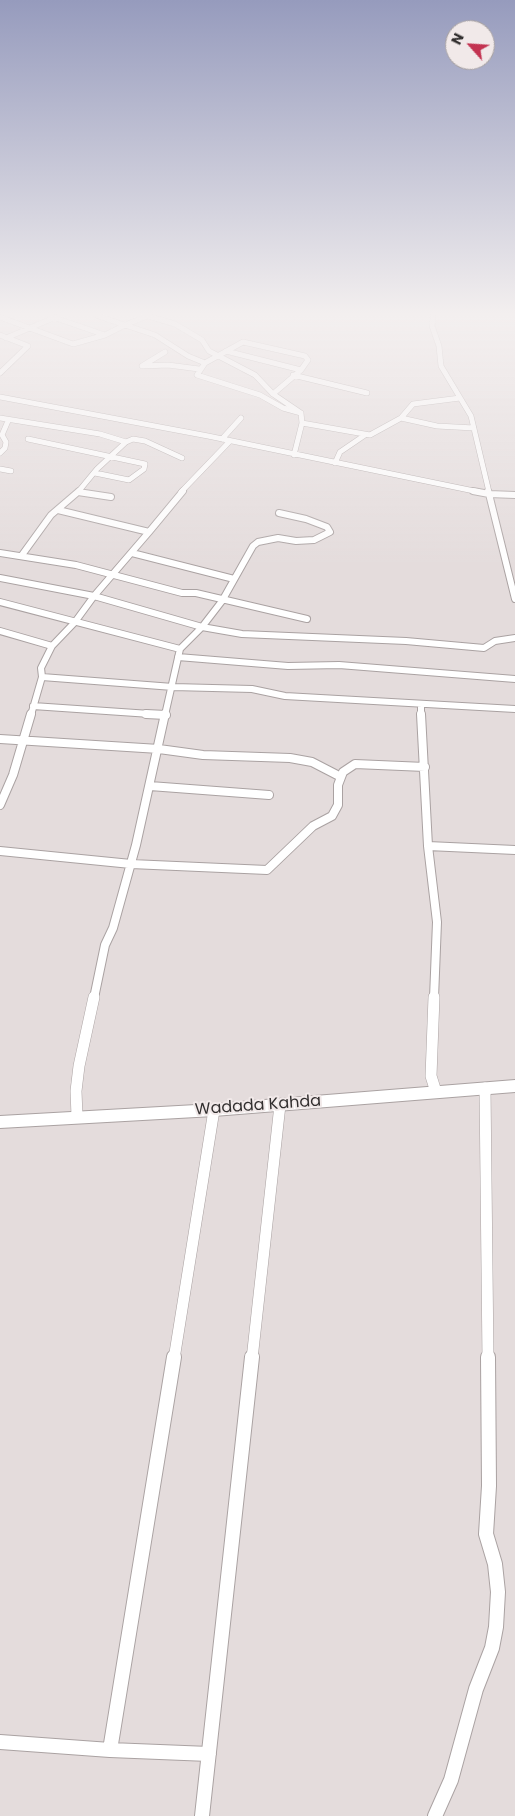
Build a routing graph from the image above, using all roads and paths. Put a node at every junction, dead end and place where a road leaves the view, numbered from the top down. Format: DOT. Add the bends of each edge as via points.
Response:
graph roads {
  1 [pos="20,401"];
  2 [pos="271,401"];
  3 [pos="283,401"];
  4 [pos="438,401"];
  5 [pos="462,401"];
  6 [pos="301,413"];
  7 [pos="0,418"];
  8 [pos="241,418"];
  9 [pos="401,418"];
  10 [pos="8,421"];
  11 [pos="302,423"];
  12 [pos="474,428"];
  13 [pos="365,435"];
  14 [pos="222,439"];
  15 [pos="28,440"];
  16 [pos="230,441"];
  17 [pos="126,442"];
  18 [pos="0,453"];
  19 [pos="294,455"];
  20 [pos="112,456"];
  21 [pos="182,458"];
  22 [pos="335,463"];
  23 [pos="0,469"];
  24 [pos="11,471"];
  25 [pos="95,472"];
  26 [pos="78,492"];
  27 [pos="489,494"];
  28 [pos="515,496"];
  29 [pos="111,498"];
  30 [pos="58,510"];
  31 [pos="279,513"];
  32 [pos="149,532"];
  33 [pos="0,553"];
  34 [pos="132,553"];
  35 [pos="22,555"];
  36 [pos="512,570"];
  37 [pos="113,575"];
  38 [pos="234,579"];
  39 [pos="2,580"];
  40 [pos="94,596"];
  41 [pos="515,599"];
  42 [pos="222,601"];
  43 [pos="0,602"];
  44 [pos="307,619"];
  45 [pos="75,622"];
  46 [pos="202,627"];
  47 [pos="0,631"];
  48 [pos="515,638"];
  49 [pos="52,646"];
  50 [pos="179,653"];
  51 [pos="42,677"];
  52 [pos="515,679"];
  53 [pos="173,687"];
  54 [pos="421,705"];
  55 [pos="33,706"];
  56 [pos="515,709"];
  57 [pos="166,715"];
  58 [pos="0,738"];
  59 [pos="23,740"];
  60 [pos="158,749"];
  61 [pos="425,767"];
  62 [pos="341,777"];
  63 [pos="150,786"];
  64 [pos="269,795"];
  65 [pos="0,805"];
  66 [pos="428,846"];
  67 [pos="515,850"];
  68 [pos="0,851"];
  69 [pos="131,864"];
  70 [pos="515,1086"];
  71 [pos="485,1088"];
  72 [pos="436,1092"];
  73 [pos="280,1105"];
  74 [pos="214,1110"];
  75 [pos="77,1116"];
  76 [pos="0,1122"];
  77 [pos="0,1742"];
  78 [pos="110,1750"];
  79 [pos="209,1754"];
  80 [pos="202,1816"];
  81 [pos="435,1816"];
  1 -- 14 [label="street"];
  2 -- 6 [label="street"];
  3 -- 6 [label="street"];
  4 -- 9 [label="street" via="413,404"];
  5 -- 12 [label="street"];
  6 -- 11 [label="street"];
  7 -- 10 [label="street"];
  8 -- 14 [label="street"];
  9 -- 12 [label="street" via="437,426"];
  9 -- 13 [label="street"];
  10 -- 17 [label="street" via="100,434"];
  10 -- 18 [label="street" via="2,435 5,448"];
  11 -- 13 [label="street"];
  11 -- 19 [label="street"];
  12 -- 27 [label="street"];
  13 -- 22 [label="street" via="340,452"];
  14 -- 16 [label="street"];
  15 -- 20 [label="street"];
  16 -- 19 [label="street"];
  16 -- 32 [label="street" via="170,504"];
  17 -- 20 [label="street"];
  17 -- 21 [label="street" via="133,439 146,441"];
  19 -- 22 [label="street"];
  20 -- 25 [label="street"];
  20 -- 25 [label="street" via="145,464 144,469 129,480"];
  22 -- 27 [label="street"];
  23 -- 24 [label="street"];
  25 -- 26 [label="street"];
  26 -- 29 [label="street"];
  26 -- 30 [label="street"];
  27 -- 28 [label="street"];
  27 -- 36 [label="street"];
  30 -- 32 [label="street"];
  30 -- 35 [label="street"];
  31 -- 38 [label="street" via="306,519 327,527 330,532 314,540 278,538 258,542 252,546"];
  32 -- 34 [label="street"];
  33 -- 35 [label="street" via="16,557"];
  34 -- 37 [label="street"];
  34 -- 38 [label="street"];
  35 -- 37 [label="street"];
  36 -- 41 [label="street"];
  37 -- 40 [label="street"];
  37 -- 42 [label="street"];
  38 -- 42 [label="street"];
  39 -- 40 [label="street"];
  40 -- 45 [label="street"];
  40 -- 46 [label="street"];
  42 -- 44 [label="street"];
  42 -- 46 [label="street"];
  43 -- 45 [label="street"];
  45 -- 49 [label="street"];
  45 -- 50 [label="street"];
  46 -- 48 [label="street" via="242,634 484,648 495,641"];
  46 -- 50 [label="street"];
  47 -- 49 [label="street"];
  49 -- 51 [label="street" via="41,668"];
  50 -- 52 [label="street" via="288,666 339,665"];
  50 -- 53 [label="street"];
  51 -- 53 [label="street"];
  51 -- 55 [label="street"];
  53 -- 54 [label="street" via="252,689 285,696"];
  53 -- 57 [label="street"];
  54 -- 56 [label="street"];
  54 -- 61 [label="street"];
  55 -- 57 [label="street"];
  55 -- 59 [label="street"];
  57 -- 60 [label="street"];
  58 -- 59 [label="street"];
  59 -- 60 [label="street"];
  59 -- 65 [label="street"];
  60 -- 62 [label="street" via="203,755 290,758 312,762"];
  60 -- 63 [label="street"];
  61 -- 62 [label="street" via="355,764"];
  61 -- 66 [label="street"];
  62 -- 69 [label="street" via="338,805 332,816 313,826 267,870"];
  63 -- 64 [label="street"];
  63 -- 69 [label="street"];
  66 -- 67 [label="street"];
  66 -- 72 [label="street" via="437,922 431,1076"];
  68 -- 69 [label="street"];
  69 -- 75 [label="street" via="105,945 95,991 79,1066"];
  70 -- 71 [label="main road, Wadada Kahda"];
  71 -- 72 [label="main road, Wadada Kahda"];
  71 -- 81 [label="street" via="489,1486 486,1534 495,1564 498,1592 496,1627 451,1780"];
  72 -- 73 [label="main road, Wadada Kahda"];
  73 -- 74 [label="main road, Wadada Kahda"];
  73 -- 79 [label="street"];
  74 -- 75 [label="main road, Wadada Kahda"];
  74 -- 78 [label="street"];
  75 -- 76 [label="main road, Wadada Kahda"];
  77 -- 78 [label="street"];
  78 -- 79 [label="street"];
  79 -- 80 [label="street"];
}
